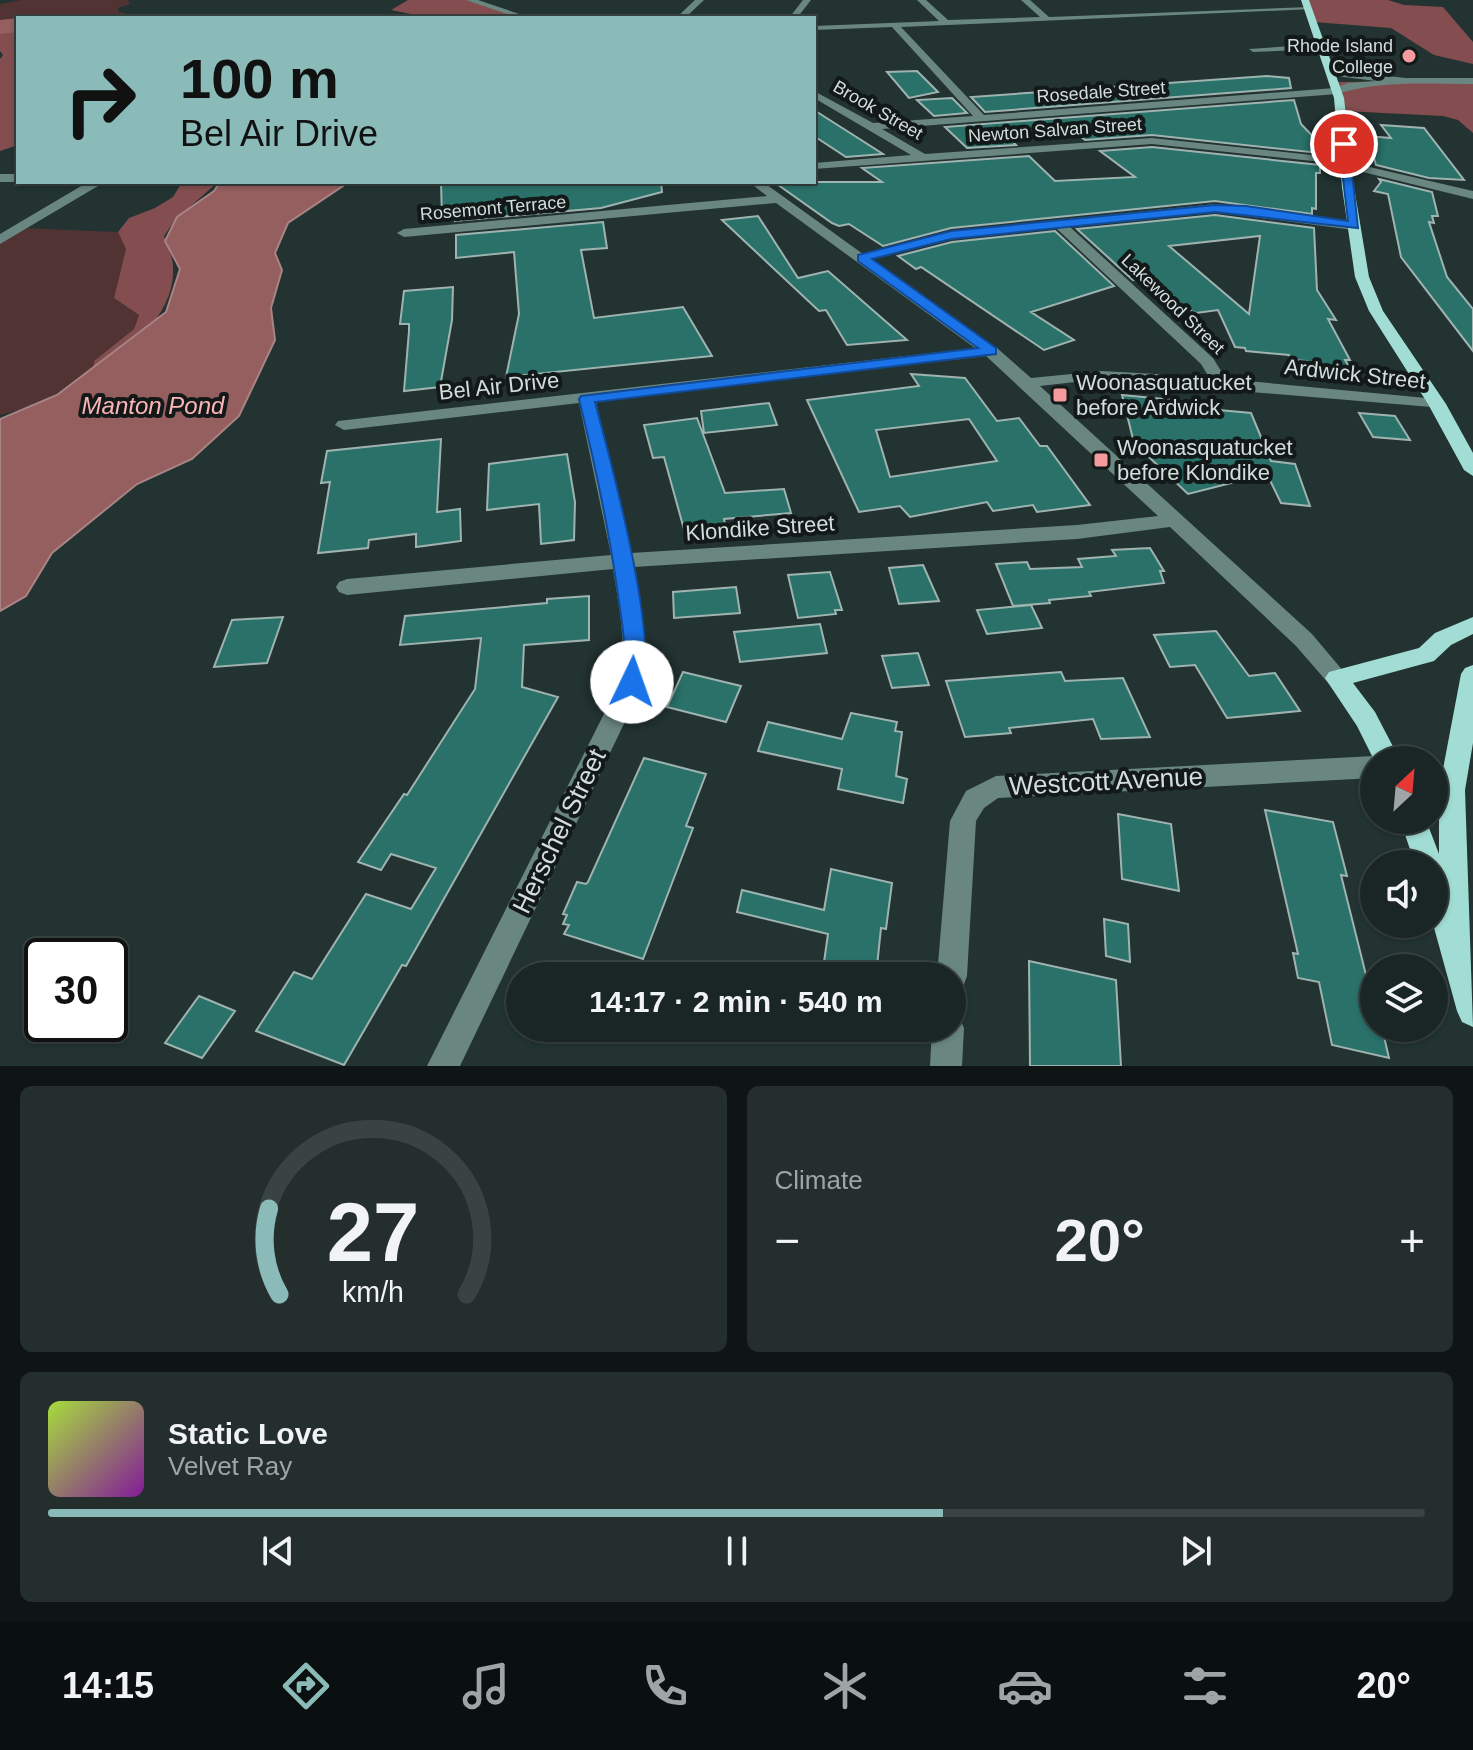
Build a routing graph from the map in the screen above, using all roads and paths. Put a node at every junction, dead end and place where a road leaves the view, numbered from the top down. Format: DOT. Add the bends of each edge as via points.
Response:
graph roads {
  1 [pos="470,0"];
  2 [pos="700,0"];
  3 [pos="807,0"];
  4 [pos="921,0"];
  5 [pos="1025,0"];
  6 [pos="1307,4"];
  7 [pos="521,16"];
  8 [pos="682,16"];
  9 [pos="795,16"];
  10 [pos="1047,19"];
  11 [pos="945,22"];
  12 [pos="894,25"];
  13 [pos="816,28"];
  14 [pos="1320,47"];
  15 [pos="1253,49"];
  16 [pos="1331,73"];
  17 [pos="1406,81"];
  18 [pos="1473,81"];
  19 [pos="1337,91"];
  20 [pos="816,95"];
  21 [pos="980,117"];
  22 [pos="868,127"];
  23 [pos="923,157"];
  24 [pos="1345,163"];
  25 [pos="816,166"];
  26 [pos="93,184"];
  27 [pos="758,184"];
  28 [pos="1473,195"];
  29 [pos="777,199"];
  30 [pos="1059,224"];
  31 [pos="1354,226"];
  32 [pos="404,233"];
  33 [pos="0,240"];
  34 [pos="862,258"];
  35 [pos="991,351"];
  36 [pos="1030,383"];
  37 [pos="1221,383"];
  38 [pos="587,399"];
  39 [pos="1437,404"];
  40 [pos="344,425"];
  41 [pos="1473,470"];
  42 [pos="1176,520"];
  43 [pos="623,561"];
  44 [pos="347,587"];
  45 [pos="1472,625"];
  46 [pos="1473,674"];
  47 [pos="1337,678"];
  48 [pos="1380,746"];
  49 [pos="1360,768"];
  50 [pos="1448,927"];
  51 [pos="1454,948"];
  52 [pos="953,962"];
  53 [pos="1473,1011"];
  54 [pos="947,1042"];
  55 [pos="443,1066"];
  56 [pos="946,1066"];
  1 -- 7 [label="street"];
  2 -- 8 [label="street"];
  3 -- 9 [label="street"];
  4 -- 11 [label="street"];
  5 -- 10 [label="street"];
  6 -- 10 [label="street"];
  6 -- 14 [label="main road"];
  10 -- 11 [label="street"];
  11 -- 12 [label="street"];
  12 -- 13 [label="street"];
  12 -- 21 [label="street"];
  14 -- 15 [label="street"];
  14 -- 16 [label="main road"];
  16 -- 17 [label="street"];
  16 -- 19 [label="main road"];
  17 -- 18 [label="street"];
  17 -- 19 [label="street, Rosedale Street"];
  19 -- 21 [label="street, Rosedale Street"];
  19 -- 24 [label="main road"];
  20 -- 22 [label="street, Brook Street"];
  21 -- 22 [label="street, Rosedale Street"];
  22 -- 23 [label="street, Brook Street"];
  23 -- 24 [label="street, Newton Salvan Street" via="1152,141"];
  23 -- 25 [label="street, Newton Salvan Street"];
  24 -- 28 [label="street, Newton Salvan Street"];
  24 -- 31 [label="main road"];
  26 -- 33 [label="street"];
  27 -- 29 [label="street"];
  29 -- 32 [label="street, Rosemont Terrace"];
  29 -- 34 [label="street"];
  30 -- 31 [label="street" via="1228,208"];
  30 -- 34 [label="street" via="951,235"];
  30 -- 37 [label="street, Lakewood Street" via="1207,361"];
  31 -- 39 [label="main road" via="1358,261 1376,311"];
  34 -- 35 [label="street"];
  35 -- 36 [label="street"];
  35 -- 38 [label="street, Bel Air Drive"];
  36 -- 37 [label="street, Ardwick Street" via="1071,375"];
  36 -- 42 [label="street"];
  37 -- 39 [label="street, Ardwick Street"];
  38 -- 40 [label="street, Bel Air Drive"];
  38 -- 43 [label="street, Herschel Street"];
  39 -- 41 [label="main road"];
  42 -- 43 [label="street, Klondike Street" via="1077,532"];
  42 -- 47 [label="street"];
  43 -- 44 [label="street, Klondike Street"];
  43 -- 55 [label="street, Herschel Street" via="635,641 632,682"];
  45 -- 47 [label="main road" via="1443,639 1426,655"];
  46 -- 51 [label="main road" via="1452,790"];
  47 -- 48 [label="main road"];
  49 -- 52 [label="street, Westcott Avenue" via="996,787 982,792 969,803 963,821"];
  50 -- 51 [label="main road"];
  51 -- 53 [label="main road"];
  54 -- 56 [label="street"];
}
